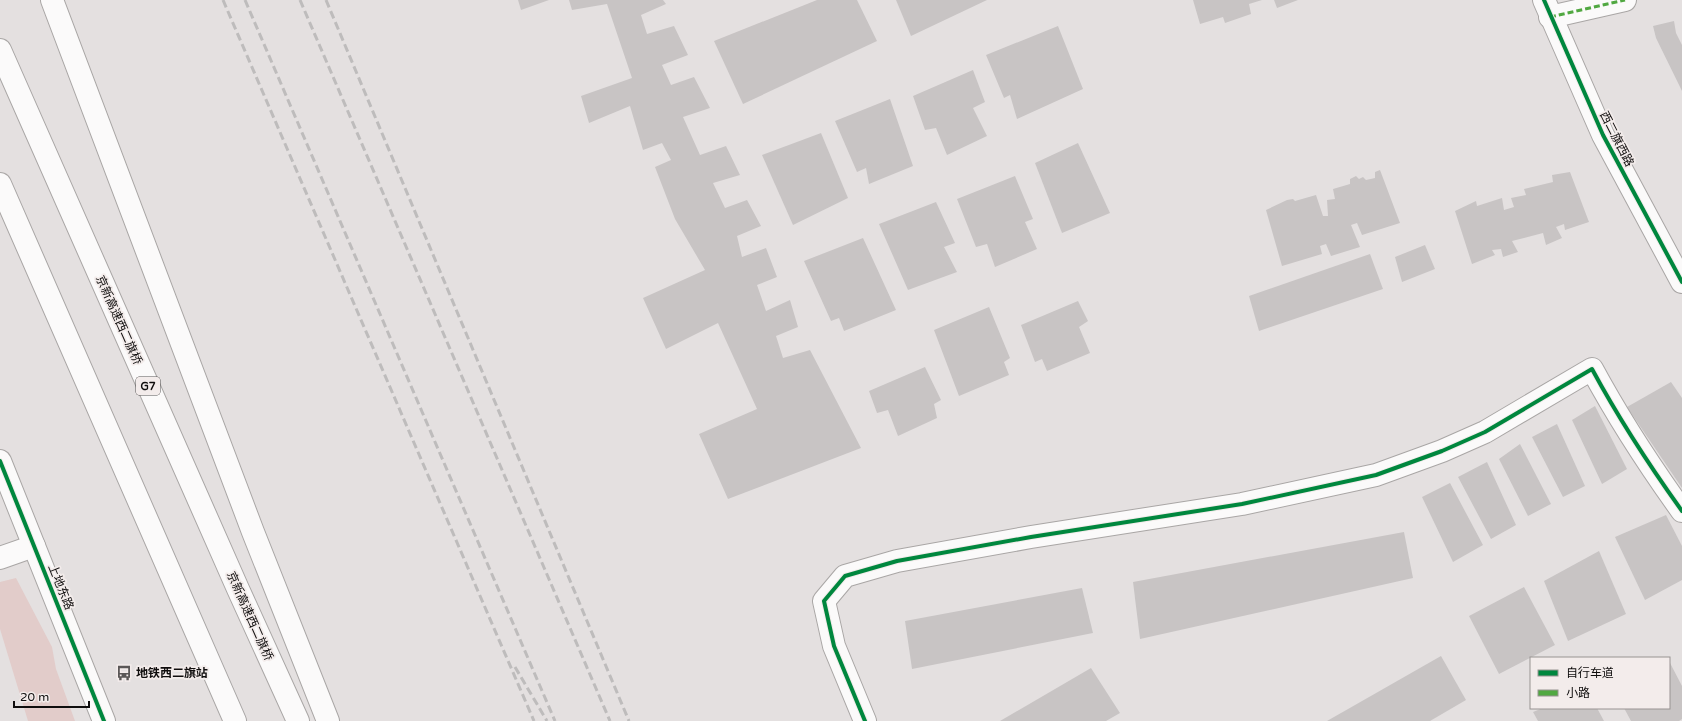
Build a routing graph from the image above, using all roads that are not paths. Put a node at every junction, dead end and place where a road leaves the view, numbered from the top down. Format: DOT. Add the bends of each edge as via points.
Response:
graph roads {
  1 [pos="52,0"];
  2 [pos="1625,0"];
  3 [pos="1547,8"];
  4 [pos="0,50"];
  5 [pos="0,184"];
  6 [pos="1682,282"];
  7 [pos="0,461"];
  8 [pos="1682,511"];
  9 [pos="34,546"];
  10 [pos="0,558"];
  11 [pos="104,721"];
  12 [pos="236,721"];
  13 [pos="298,721"];
  14 [pos="328,721"];
  15 [pos="865,721"];
  1 -- 14 [label="main road" via="253,532"];
  2 -- 3 [label="main road"];
  3 -- 6 [label="main road, 西二旗西路" via="1603,135"];
  4 -- 13 [label="main road, 京新高速西二旗桥 / G7"];
  5 -- 12 [label="main road"];
  7 -- 9 [label="main road, 上地东路"];
  8 -- 15 [label="main road" via="1619,418 1592,369 1485,432 1376,475 1242,504 897,561 845,576 824,601 834,646"];
  9 -- 10 [label="main road"];
  9 -- 11 [label="main road, 上地东路"];
}
